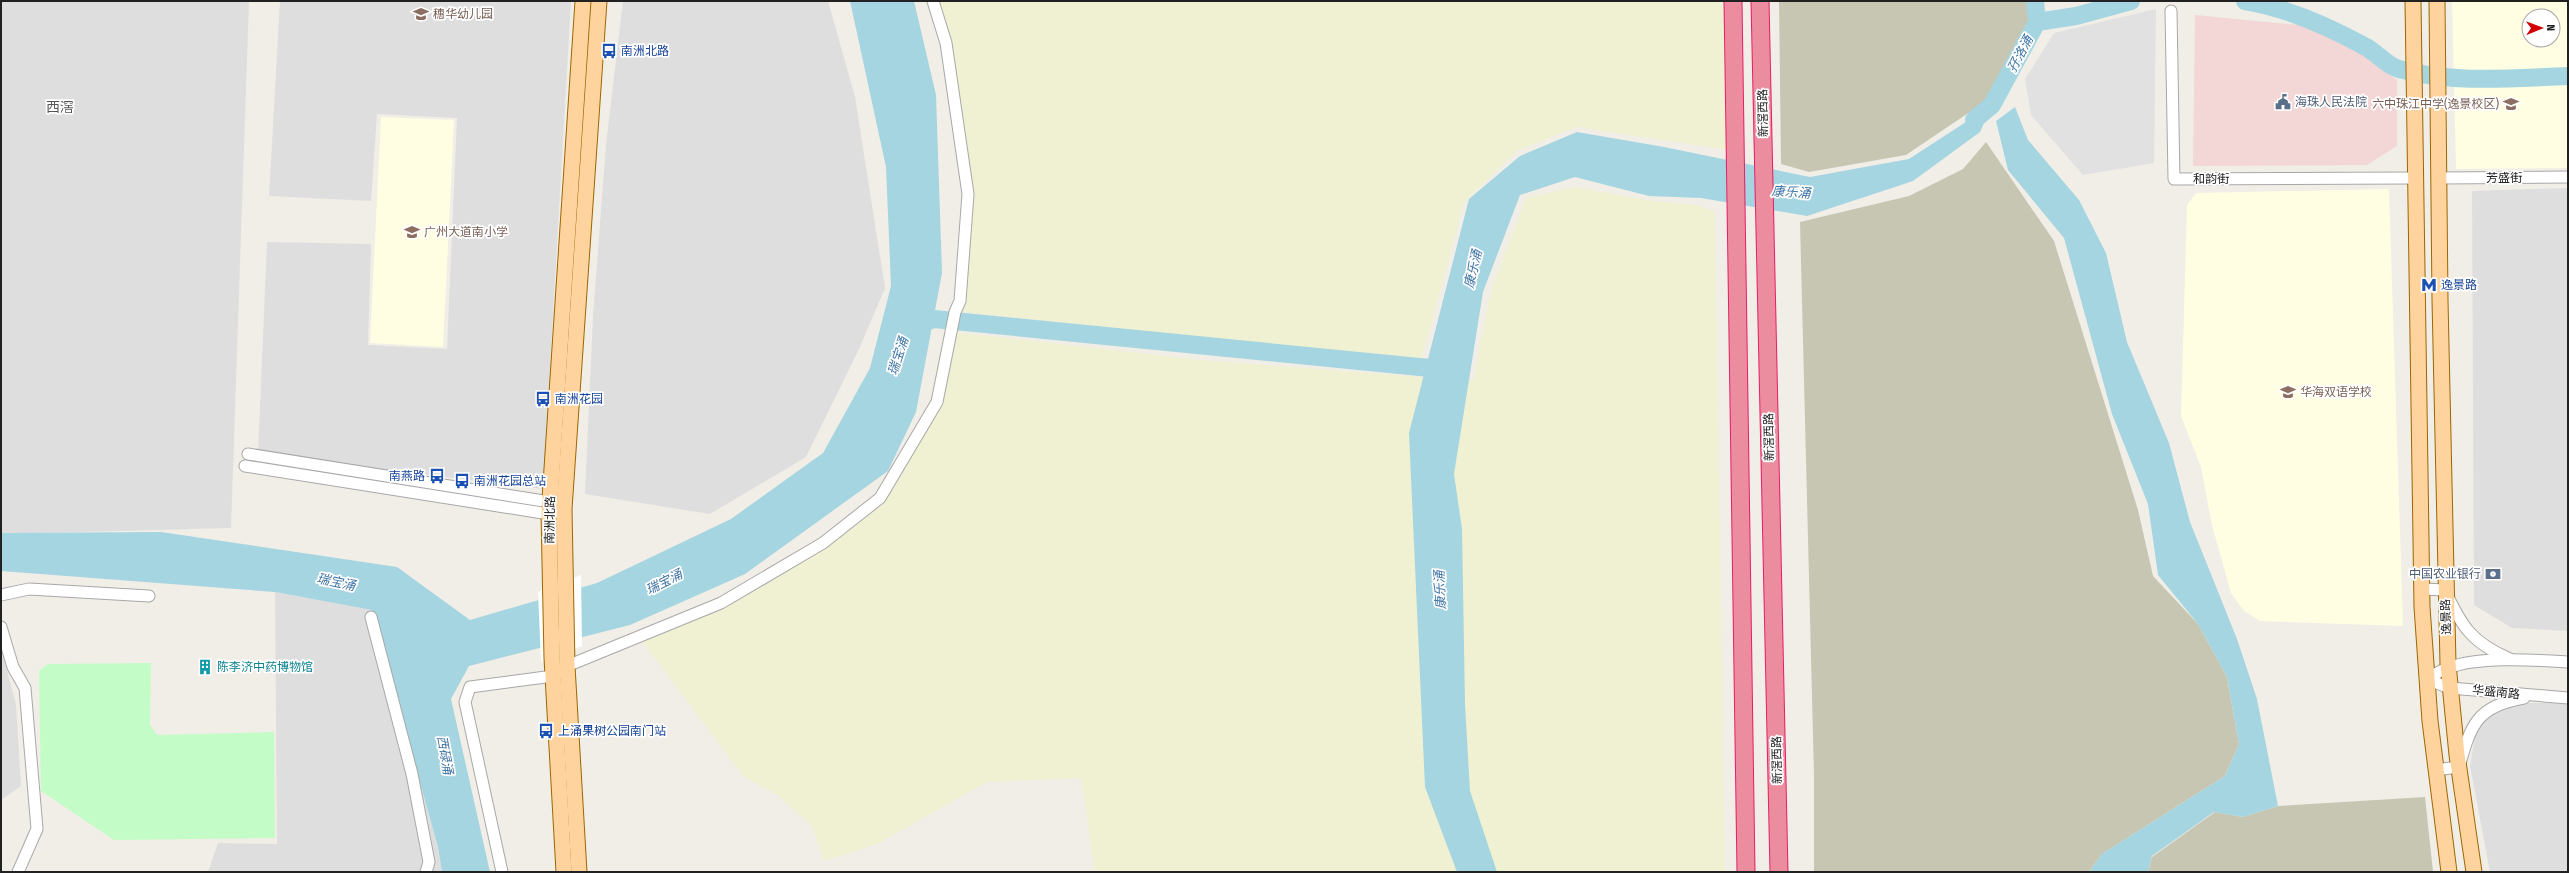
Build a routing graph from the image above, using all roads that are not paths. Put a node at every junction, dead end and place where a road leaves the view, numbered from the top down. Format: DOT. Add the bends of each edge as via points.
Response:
graph roads {
  1 [pos="583,1"];
  2 [pos="599,1"];
  3 [pos="933,1"];
  4 [pos="1733,1"];
  5 [pos="1760,1"];
  6 [pos="2413,1"];
  7 [pos="2437,1"];
  8 [pos="2171,11"];
  9 [pos="2568,177"];
  10 [pos="2415,178"];
  11 [pos="2440,178"];
  12 [pos="248,454"];
  13 [pos="245,466"];
  14 [pos="549,508"];
  15 [pos="564,509"];
  16 [pos="2422,589"];
  17 [pos="2445,590"];
  18 [pos="1,595"];
  19 [pos="149,596"];
  20 [pos="371,617"];
  21 [pos="1,627"];
  22 [pos="567,659"];
  23 [pos="2512,660"];
  24 [pos="2568,662"];
  25 [pos="2448,667"];
  26 [pos="553,676"];
  27 [pos="2426,679"];
  28 [pos="2450,688"];
  29 [pos="2533,696"];
  30 [pos="2568,698"];
  31 [pos="2459,766"];
  32 [pos="2435,770"];
  33 [pos="18,872"];
  34 [pos="426,872"];
  35 [pos="502,872"];
  36 [pos="564,872"];
  37 [pos="579,872"];
  38 [pos="1746,872"];
  39 [pos="1779,872"];
  40 [pos="2449,872"];
  41 [pos="2474,872"];
  1 -- 14 [label="main road, 南洲北路"];
  2 -- 15 [label="main road, 南洲北路"];
  3 -- 22 [label="street" via="946,43 968,194 960,301 955,312 937,402 880,498 823,543 721,603"];
  4 -- 38 [label="highway"];
  5 -- 39 [label="highway, 新滘西路"];
  6 -- 10 [label="main road, 逸景路"];
  7 -- 11 [label="main road, 逸景路"];
  8 -- 10 [label="street, 和韵街" via="2174,179"];
  9 -- 11 [label="street, 芳盛街"];
  10 -- 16 [label="main road, 逸景路"];
  11 -- 17 [label="main road, 逸景路"];
  12 -- 14 [label="street"];
  13 -- 14 [label="street"];
  14 -- 15 [label="street"];
  14 -- 26 [label="main road, 南洲北路"];
  15 -- 22 [label="main road, 南洲北路"];
  16 -- 17 [label="street"];
  16 -- 27 [label="main road, 逸景路"];
  17 -- 23 [label="street" via="2454,612 2471,636 2494,652"];
  17 -- 25 [label="main road, 逸景路"];
  18 -- 19 [label="street" via="29,589"];
  20 -- 34 [label="street" via="412,774 429,862"];
  21 -- 33 [label="street" via="13,667 25,688 37,829"];
  22 -- 26 [label="street"];
  22 -- 37 [label="main road, 南洲北路"];
  23 -- 24 [label="street"];
  23 -- 25 [label="street"];
  25 -- 27 [label="street"];
  25 -- 28 [label="main road, 逸景路"];
  26 -- 35 [label="street" via="470,687 465,702"];
  26 -- 36 [label="main road, 南洲北路"];
  27 -- 28 [label="street, 华盛南路"];
  27 -- 32 [label="main road, 逸景路"];
  28 -- 29 [label="street, 华盛南路" via="2493,690"];
  28 -- 31 [label="main road, 逸景路"];
  29 -- 30 [label="street, 华盛南路"];
  29 -- 31 [label="street" via="2497,704 2476,720"];
  31 -- 32 [label="street"];
  31 -- 41 [label="main road, 逸景路"];
  32 -- 40 [label="main road, 逸景路"];
}
